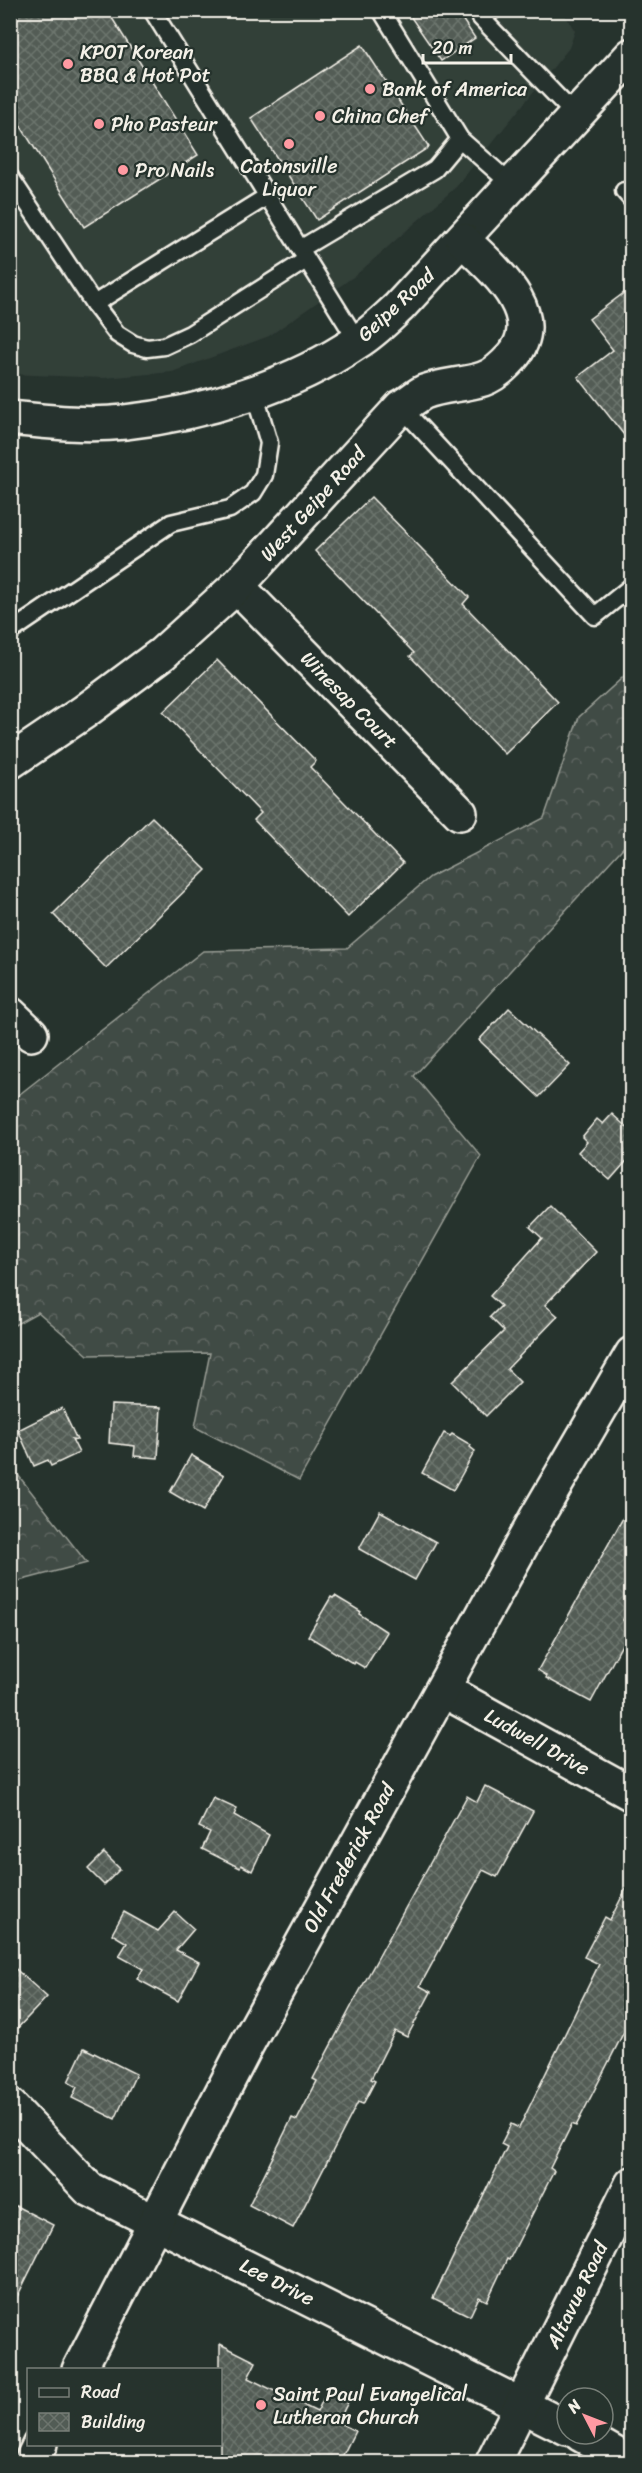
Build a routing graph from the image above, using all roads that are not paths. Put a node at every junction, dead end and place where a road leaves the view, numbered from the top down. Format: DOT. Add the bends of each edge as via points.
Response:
graph roads {
  1 [pos="152,10"];
  2 [pos="381,10"];
  3 [pos="484,13"];
  4 [pos="632,55"];
  5 [pos="576,116"];
  6 [pos="460,139"];
  7 [pos="10,177"];
  8 [pos="512,185"];
  9 [pos="266,197"];
  10 [pos="463,240"];
  11 [pos="303,254"];
  12 [pos="94,304"];
  13 [pos="358,342"];
  14 [pos="254,392"];
  15 [pos="401,407"];
  16 [pos="10,418"];
  17 [pos="237,586"];
  18 [pos="632,586"];
  19 [pos="10,632"];
  20 [pos="10,762"];
  21 [pos="460,813"];
  22 [pos="632,1354"];
  23 [pos="443,1690"];
  24 [pos="632,1794"];
  25 [pos="10,2106"];
  26 [pos="632,2184"];
  27 [pos="156,2221"];
  28 [pos="80,2368"];
  29 [pos="522,2406"];
  30 [pos="555,2422"];
  31 [pos="40,2446"];
  32 [pos="600,2446"];
  33 [pos="31,2463"];
  34 [pos="493,2463"];
  35 [pos="629,2463"];
  1 -- 9 [label="lane"];
  2 -- 6 [label="lane"];
  3 -- 5 [label="lane"];
  4 -- 5 [label="street, Geipe Road"];
  5 -- 8 [label="street, Geipe Road"];
  6 -- 8 [label="lane"];
  6 -- 11 [label="lane" via="435,169"];
  7 -- 12 [label="lane"];
  8 -- 10 [label="street, Geipe Road"];
  9 -- 11 [label="lane"];
  9 -- 12 [label="lane"];
  10 -- 13 [label="street, Geipe Road" via="399,307"];
  10 -- 15 [label="street, West Geipe Road" via="499,276 523,311 525,331 518,351 486,379 425,392"];
  11 -- 12 [label="lane" via="190,334 164,346 147,348 133,344 117,334"];
  11 -- 13 [label="lane"];
  13 -- 14 [label="street, Geipe Road" via="302,373"];
  14 -- 16 [label="street, Geipe Road" via="190,411 124,422 51,423"];
  14 -- 19 [label="lane" via="269,443 264,475 253,493 230,509 171,523"];
  15 -- 17 [label="street, West Geipe Road"];
  15 -- 18 [label="lane" via="595,616"];
  17 -- 20 [label="street, West Geipe Road" via="162,654"];
  17 -- 21 [label="street, Winesap Court"];
  22 -- 23 [label="street, Old Frederick Road"];
  23 -- 24 [label="street, Ludwell Drive"];
  23 -- 27 [label="street, Old Frederick Road" via="258,2023"];
  25 -- 27 [label="street, Lee Drive" via="89,2189"];
  26 -- 29 [label="street, Altavue Road"];
  27 -- 28 [label="street, Old Frederick Road"];
  27 -- 29 [label="street, Lee Drive"];
  29 -- 30 [label="street, Lee Drive"];
  29 -- 34 [label="street, Altavue Road"];
  31 -- 33 [label="street"];
  32 -- 35 [label="street"];
}
